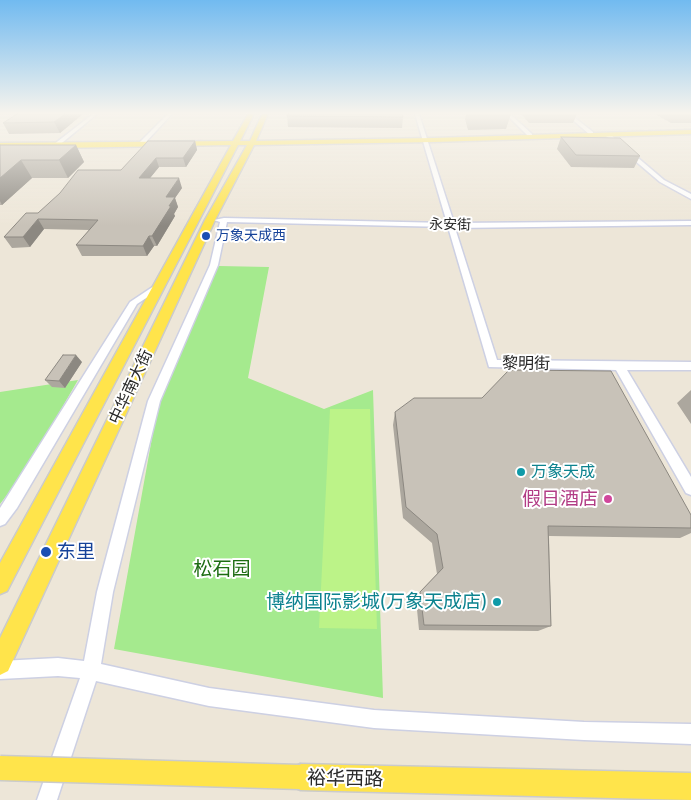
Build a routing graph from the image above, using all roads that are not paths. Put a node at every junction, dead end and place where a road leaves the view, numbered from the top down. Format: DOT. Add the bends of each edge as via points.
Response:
graph roads {
  1 [pos="230,151"];
  2 [pos="248,151"];
  3 [pos="428,151"];
  4 [pos="627,151"];
  5 [pos="691,197"];
  6 [pos="217,220"];
  7 [pos="691,223"];
  8 [pos="451,225"];
  9 [pos="157,287"];
  10 [pos="619,366"];
  11 [pos="691,366"];
  12 [pos="691,489"];
  13 [pos="0,519"];
  14 [pos="0,584"];
  15 [pos="0,663"];
  16 [pos="0,670"];
  17 [pos="91,671"];
  18 [pos="691,734"];
  19 [pos="0,768"];
  20 [pos="691,787"];
  21 [pos="47,800"];
  1 -- 9 [label="main road, 中华南大街"];
  2 -- 6 [label="main road, 中华南大街"];
  3 -- 8 [label="street, 黎明街"];
  4 -- 5 [label="street" via="662,181"];
  6 -- 8 [label="street, 永安街"];
  6 -- 15 [label="main road, 中华南大街"];
  6 -- 17 [label="street" via="214,265 154,401 105,592"];
  7 -- 8 [label="street, 永安街"];
  8 -- 10 [label="street, 黎明街" via="493,364"];
  9 -- 13 [label="street" via="134,302"];
  9 -- 14 [label="main road, 中华南大街"];
  10 -- 11 [label="street"];
  10 -- 12 [label="street"];
  16 -- 17 [label="street" via="58,667"];
  17 -- 18 [label="street" via="208,697 374,719 584,732"];
  17 -- 21 [label="street"];
  19 -- 20 [label="main road, 裕华西路, bridge"];
}
